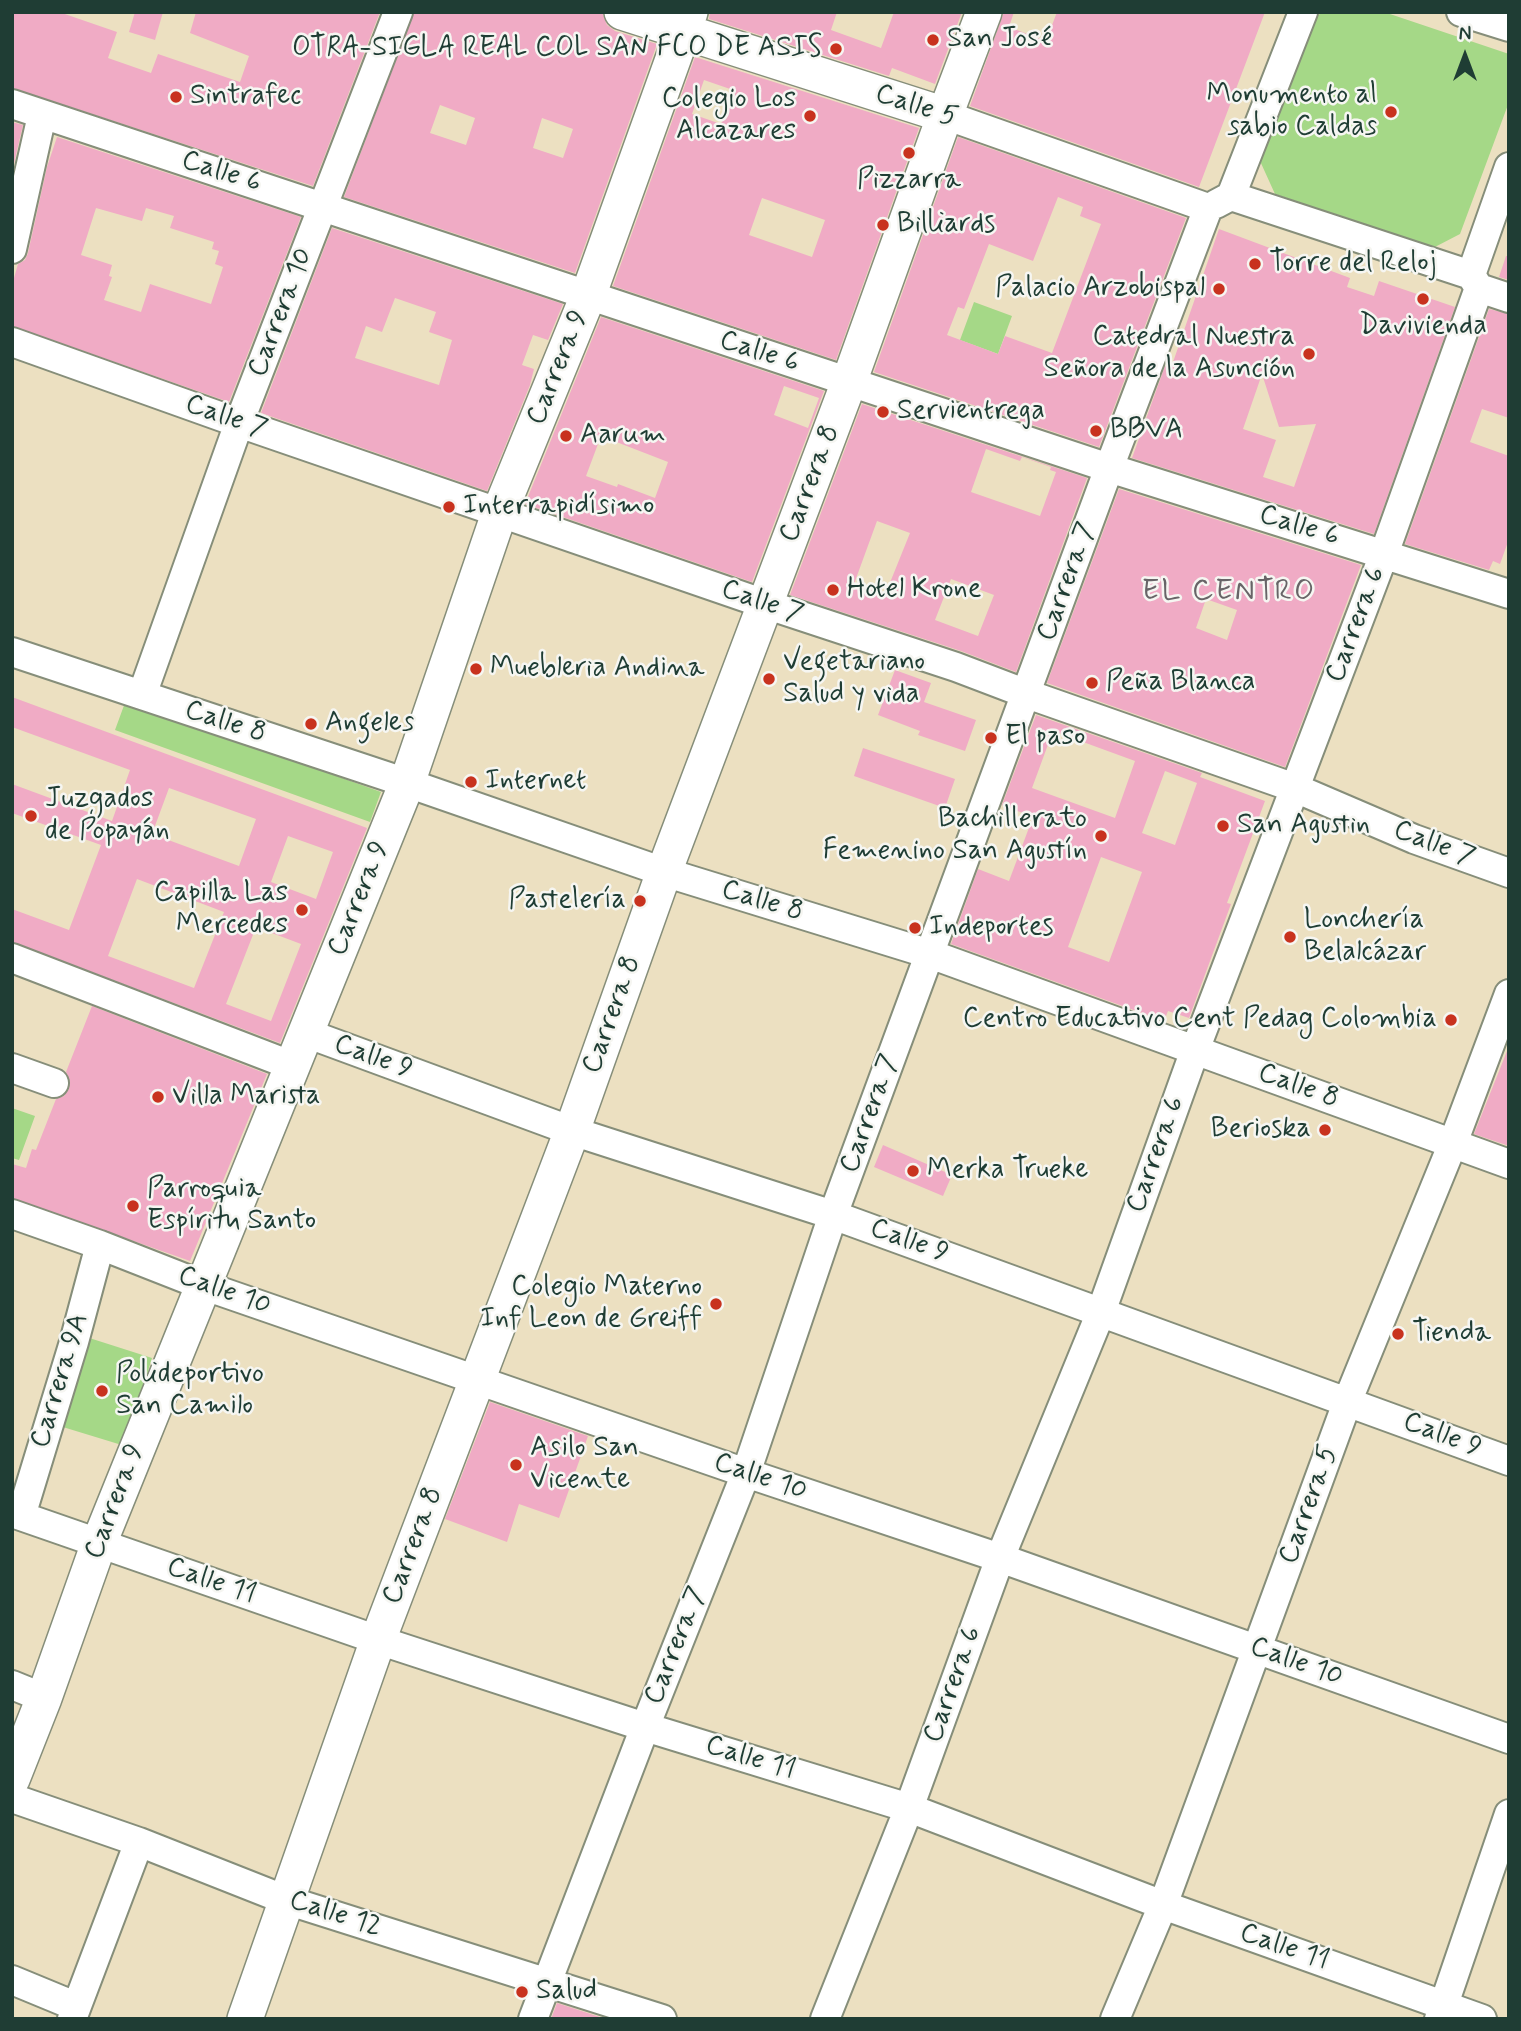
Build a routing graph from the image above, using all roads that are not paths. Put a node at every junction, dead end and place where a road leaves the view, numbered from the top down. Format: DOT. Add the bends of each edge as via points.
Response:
graph roads {
  1 [pos="398,12"];
  2 [pos="622,12"];
  3 [pos="984,12"];
  4 [pos="1303,12"];
  5 [pos="1461,12"];
  6 [pos="686,22"];
  7 [pos="1509,27"];
  8 [pos="12,104"];
  9 [pos="945,115"];
  10 [pos="42,116"];
  11 [pos="1509,167"];
  12 [pos="1219,202"];
  13 [pos="323,206"];
  14 [pos="12,249"];
  15 [pos="1475,282"];
  16 [pos="588,296"];
  17 [pos="1509,298"];
  18 [pos="12,342"];
  19 [pos="849,382"];
  20 [pos="239,423"];
  21 [pos="1109,468"];
  22 [pos="500,511"];
  23 [pos="1384,554"];
  24 [pos="1509,594"];
  25 [pos="765,604"];
  26 [pos="12,652"];
  27 [pos="1027,694"];
  28 [pos="142,695"];
  29 [pos="407,783"];
  30 [pos="1295,788"];
  31 [pos="664,872"];
  32 [pos="1509,873"];
  33 [pos="930,954"];
  34 [pos="12,958"];
  35 [pos="1509,994"];
  36 [pos="306,1033"];
  37 [pos="1195,1050"];
  38 [pos="293,1066"];
  39 [pos="12,1068"];
  40 [pos="54,1083"];
  41 [pos="572,1131"];
  42 [pos="1452,1143"];
  43 [pos="1509,1164"];
  44 [pos="12,1214"];
  45 [pos="833,1215"];
  46 [pos="100,1245"];
  47 [pos="202,1285"];
  48 [pos="1101,1312"];
  49 [pos="478,1381"];
  50 [pos="1348,1400"];
  51 [pos="1509,1461"];
  52 [pos="746,1473"];
  53 [pos="16,1514"];
  54 [pos="99,1543"];
  55 [pos="1000,1558"];
  56 [pos="378,1640"];
  57 [pos="1257,1649"];
  58 [pos="12,1685"];
  59 [pos="44,1698"];
  60 [pos="645,1727"];
  61 [pos="1509,1739"];
  62 [pos="12,1779"];
  63 [pos="12,1798"];
  64 [pos="909,1808"];
  65 [pos="1509,1814"];
  66 [pos="139,1842"];
  67 [pos="285,1900"];
  68 [pos="1163,1905"];
  69 [pos="12,1980"];
  70 [pos="546,1982"];
  71 [pos="73,2012"];
  72 [pos="1442,2012"];
  73 [pos="245,2019"];
  74 [pos="533,2019"];
  75 [pos="662,2019"];
  76 [pos="825,2019"];
  77 [pos="1115,2019"];
  78 [pos="1482,2019"];
  1 -- 13 [label="street, Carrera 10"];
  2 -- 6 [label="main road, Calle 5"];
  3 -- 9 [label="main road, Carrera 8"];
  4 -- 12 [label="street, Carrera 7"];
  5 -- 7 [label="street"];
  6 -- 9 [label="main road, Calle 5"];
  6 -- 16 [label="main road, Carrera 9"];
  8 -- 10 [label="street, Calle 6"];
  9 -- 12 [label="street, Calle 5"];
  9 -- 19 [label="main road, Carrera 8"];
  10 -- 13 [label="street, Calle 6"];
  10 -- 14 [label="street"];
  11 -- 15 [label="street, Carrera 6"];
  12 -- 15 [label="street, Calle 5"];
  12 -- 21 [label="street, Carrera 7"];
  13 -- 16 [label="street, Calle 6"];
  13 -- 20 [label="street, Carrera 10"];
  15 -- 17 [label="street"];
  15 -- 23 [label="street, Carrera 6"];
  16 -- 19 [label="street, Calle 6"];
  16 -- 22 [label="main road, Carrera 9"];
  18 -- 20 [label="street, Calle 7"];
  19 -- 21 [label="street, Calle 6"];
  19 -- 25 [label="main road, Carrera 8"];
  20 -- 22 [label="street, Calle 7"];
  20 -- 28 [label="street, Carrera 10"];
  21 -- 23 [label="street, Calle 6"];
  21 -- 27 [label="street, Carrera 7"];
  22 -- 25 [label="street, Calle 7"];
  22 -- 29 [label="main road, Carrera 9"];
  23 -- 24 [label="street, Calle 6"];
  23 -- 30 [label="street, Carrera 6"];
  25 -- 27 [label="street, Calle 7"];
  25 -- 31 [label="main road, Carrera 8"];
  26 -- 28 [label="street, Calle 8"];
  27 -- 30 [label="street, Calle 7"];
  27 -- 33 [label="street, Carrera 7"];
  28 -- 29 [label="street, Calle 8"];
  29 -- 31 [label="street, Calle 8"];
  29 -- 36 [label="main road, Carrera 9"];
  30 -- 32 [label="street, Calle 7"];
  30 -- 37 [label="street, Carrera 6"];
  31 -- 33 [label="street, Calle 8"];
  31 -- 41 [label="main road, Carrera 8"];
  33 -- 37 [label="street, Calle 8"];
  33 -- 45 [label="street, Carrera 7"];
  34 -- 38 [label="street, Calle 9"];
  35 -- 42 [label="street, Carrera 5"];
  36 -- 38 [label="main road, Carrera 9"];
  36 -- 41 [label="street, Calle 9"];
  37 -- 42 [label="street, Calle 8"];
  37 -- 48 [label="street, Carrera 6"];
  38 -- 47 [label="main road, Carrera 9"];
  39 -- 40 [label="street"];
  41 -- 45 [label="street, Calle 9"];
  41 -- 49 [label="main road, Carrera 8"];
  42 -- 43 [label="street, Calle 8"];
  42 -- 50 [label="street, Carrera 5"];
  44 -- 46 [label="street, Calle 10"];
  45 -- 48 [label="street, Calle 9"];
  45 -- 52 [label="street, Carrera 7"];
  46 -- 47 [label="street, Calle 10"];
  46 -- 53 [label="street, Carrera 9A" via="74,1342"];
  47 -- 49 [label="street, Calle 10"];
  47 -- 54 [label="main road, Carrera 9"];
  48 -- 50 [label="street, Calle 9"];
  48 -- 55 [label="street, Carrera 6"];
  49 -- 52 [label="street, Calle 10"];
  49 -- 56 [label="main road, Carrera 8"];
  50 -- 51 [label="street, Calle 9"];
  50 -- 57 [label="street, Carrera 5"];
  52 -- 55 [label="street, Calle 10"];
  52 -- 60 [label="street, Carrera 7"];
  53 -- 54 [label="street, Calle 11"];
  54 -- 56 [label="street, Calle 11"];
  54 -- 59 [label="main road, Carrera 9"];
  55 -- 57 [label="street, Calle 10"];
  55 -- 64 [label="street, Carrera 6"];
  56 -- 60 [label="street, Calle 11"];
  56 -- 67 [label="main road, Carrera 8"];
  57 -- 61 [label="street, Calle 10"];
  57 -- 68 [label="street, Carrera 5"];
  58 -- 59 [label="street"];
  59 -- 62 [label="main road, Carrera 9"];
  60 -- 64 [label="street, Calle 11"];
  60 -- 70 [label="street, Carrera 7"];
  63 -- 66 [label="street, Calle 12"];
  64 -- 68 [label="street, Calle 11"];
  64 -- 76 [label="street, Carrera 6"];
  65 -- 72 [label="street"];
  66 -- 67 [label="street, Calle 12"];
  66 -- 71 [label="street"];
  67 -- 70 [label="street, Calle 12"];
  67 -- 73 [label="main road, Carrera 8"];
  68 -- 72 [label="street, Calle 11"];
  68 -- 77 [label="street, Carrera 5"];
  69 -- 71 [label="street"];
  70 -- 74 [label="street, Carrera 7"];
  70 -- 75 [label="street, Calle 12"];
  72 -- 78 [label="street, Calle 11"];
}
